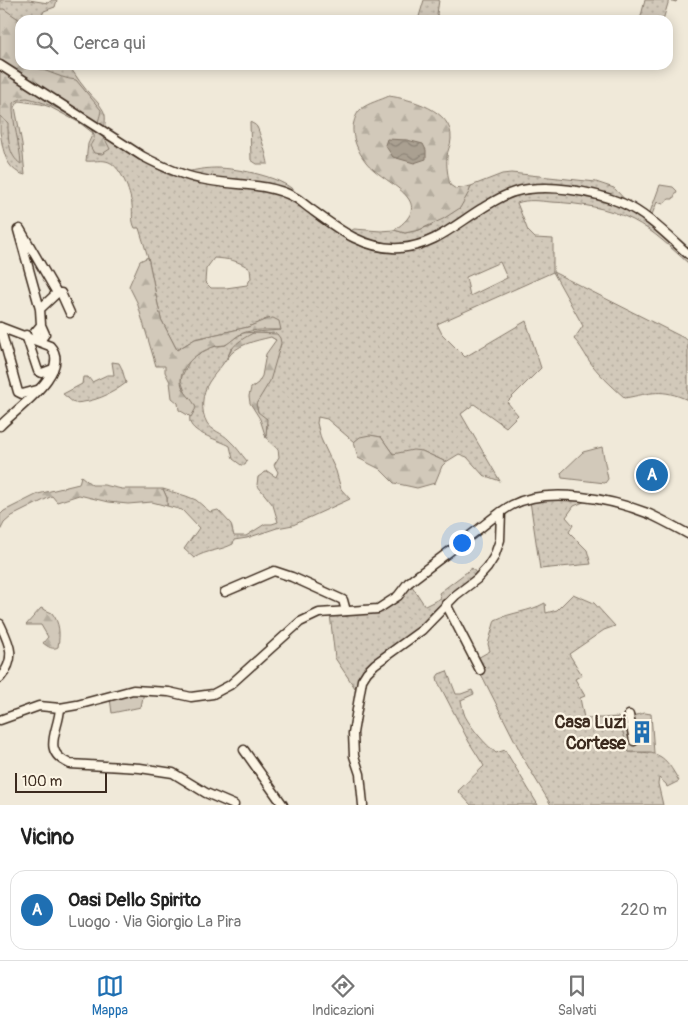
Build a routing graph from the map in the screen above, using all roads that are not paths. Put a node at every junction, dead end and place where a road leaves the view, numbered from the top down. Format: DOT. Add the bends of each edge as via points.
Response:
graph roads {
  1 [pos="0,65"];
  2 [pos="688,254"];
  3 [pos="57,293"];
  4 [pos="40,309"];
  5 [pos="70,313"];
  6 [pos="0,327"];
  7 [pos="26,335"];
  8 [pos="40,341"];
  9 [pos="54,369"];
  10 [pos="39,389"];
  11 [pos="0,426"];
  12 [pos="501,512"];
  13 [pos="688,534"];
  14 [pos="225,592"];
  15 [pos="446,604"];
  16 [pos="346,611"];
  17 [pos="0,624"];
  18 [pos="480,670"];
  19 [pos="0,678"];
  20 [pos="60,708"];
  21 [pos="629,715"];
  22 [pos="0,720"];
  23 [pos="634,741"];
  24 [pos="244,750"];
  25 [pos="234,805"];
  26 [pos="283,805"];
  27 [pos="363,805"];
  1 -- 2 [label="street" via="160,165 202,180 275,189 294,197 335,227 369,245 387,248 418,245 456,227 480,209 514,192 556,189 590,193 623,204 654,223"];
  3 -- 4 [label="street"];
  3 -- 4 [label="street" via="18,230"];
  3 -- 5 [label="street" via="61,293"];
  4 -- 8 [label="street" via="45,334"];
  6 -- 7 [label="street"];
  6 -- 10 [label="street" via="18,392 22,394"];
  7 -- 8 [label="street"];
  7 -- 9 [label="street" via="38,371"];
  8 -- 9 [label="street" via="54,350"];
  9 -- 10 [label="street"];
  10 -- 11 [label="street"];
  12 -- 13 [label="street" via="532,498 589,498 632,508"];
  12 -- 15 [label="street" via="500,540 487,568"];
  12 -- 16 [label="street" via="408,583 388,604 378,610"];
  14 -- 16 [label="street" via="274,571 343,600"];
  15 -- 18 [label="street"];
  15 -- 27 [label="street" via="422,630 375,664 362,680 353,733"];
  16 -- 20 [label="street" via="319,613 300,622 230,685 213,694 191,697 133,690"];
  17 -- 19 [label="street" via="12,655"];
  20 -- 22 [label="street" via="39,706"];
  20 -- 25 [label="street" via="53,748 62,761 172,773"];
  21 -- 23 [label="street"];
  24 -- 26 [label="street"];
}
